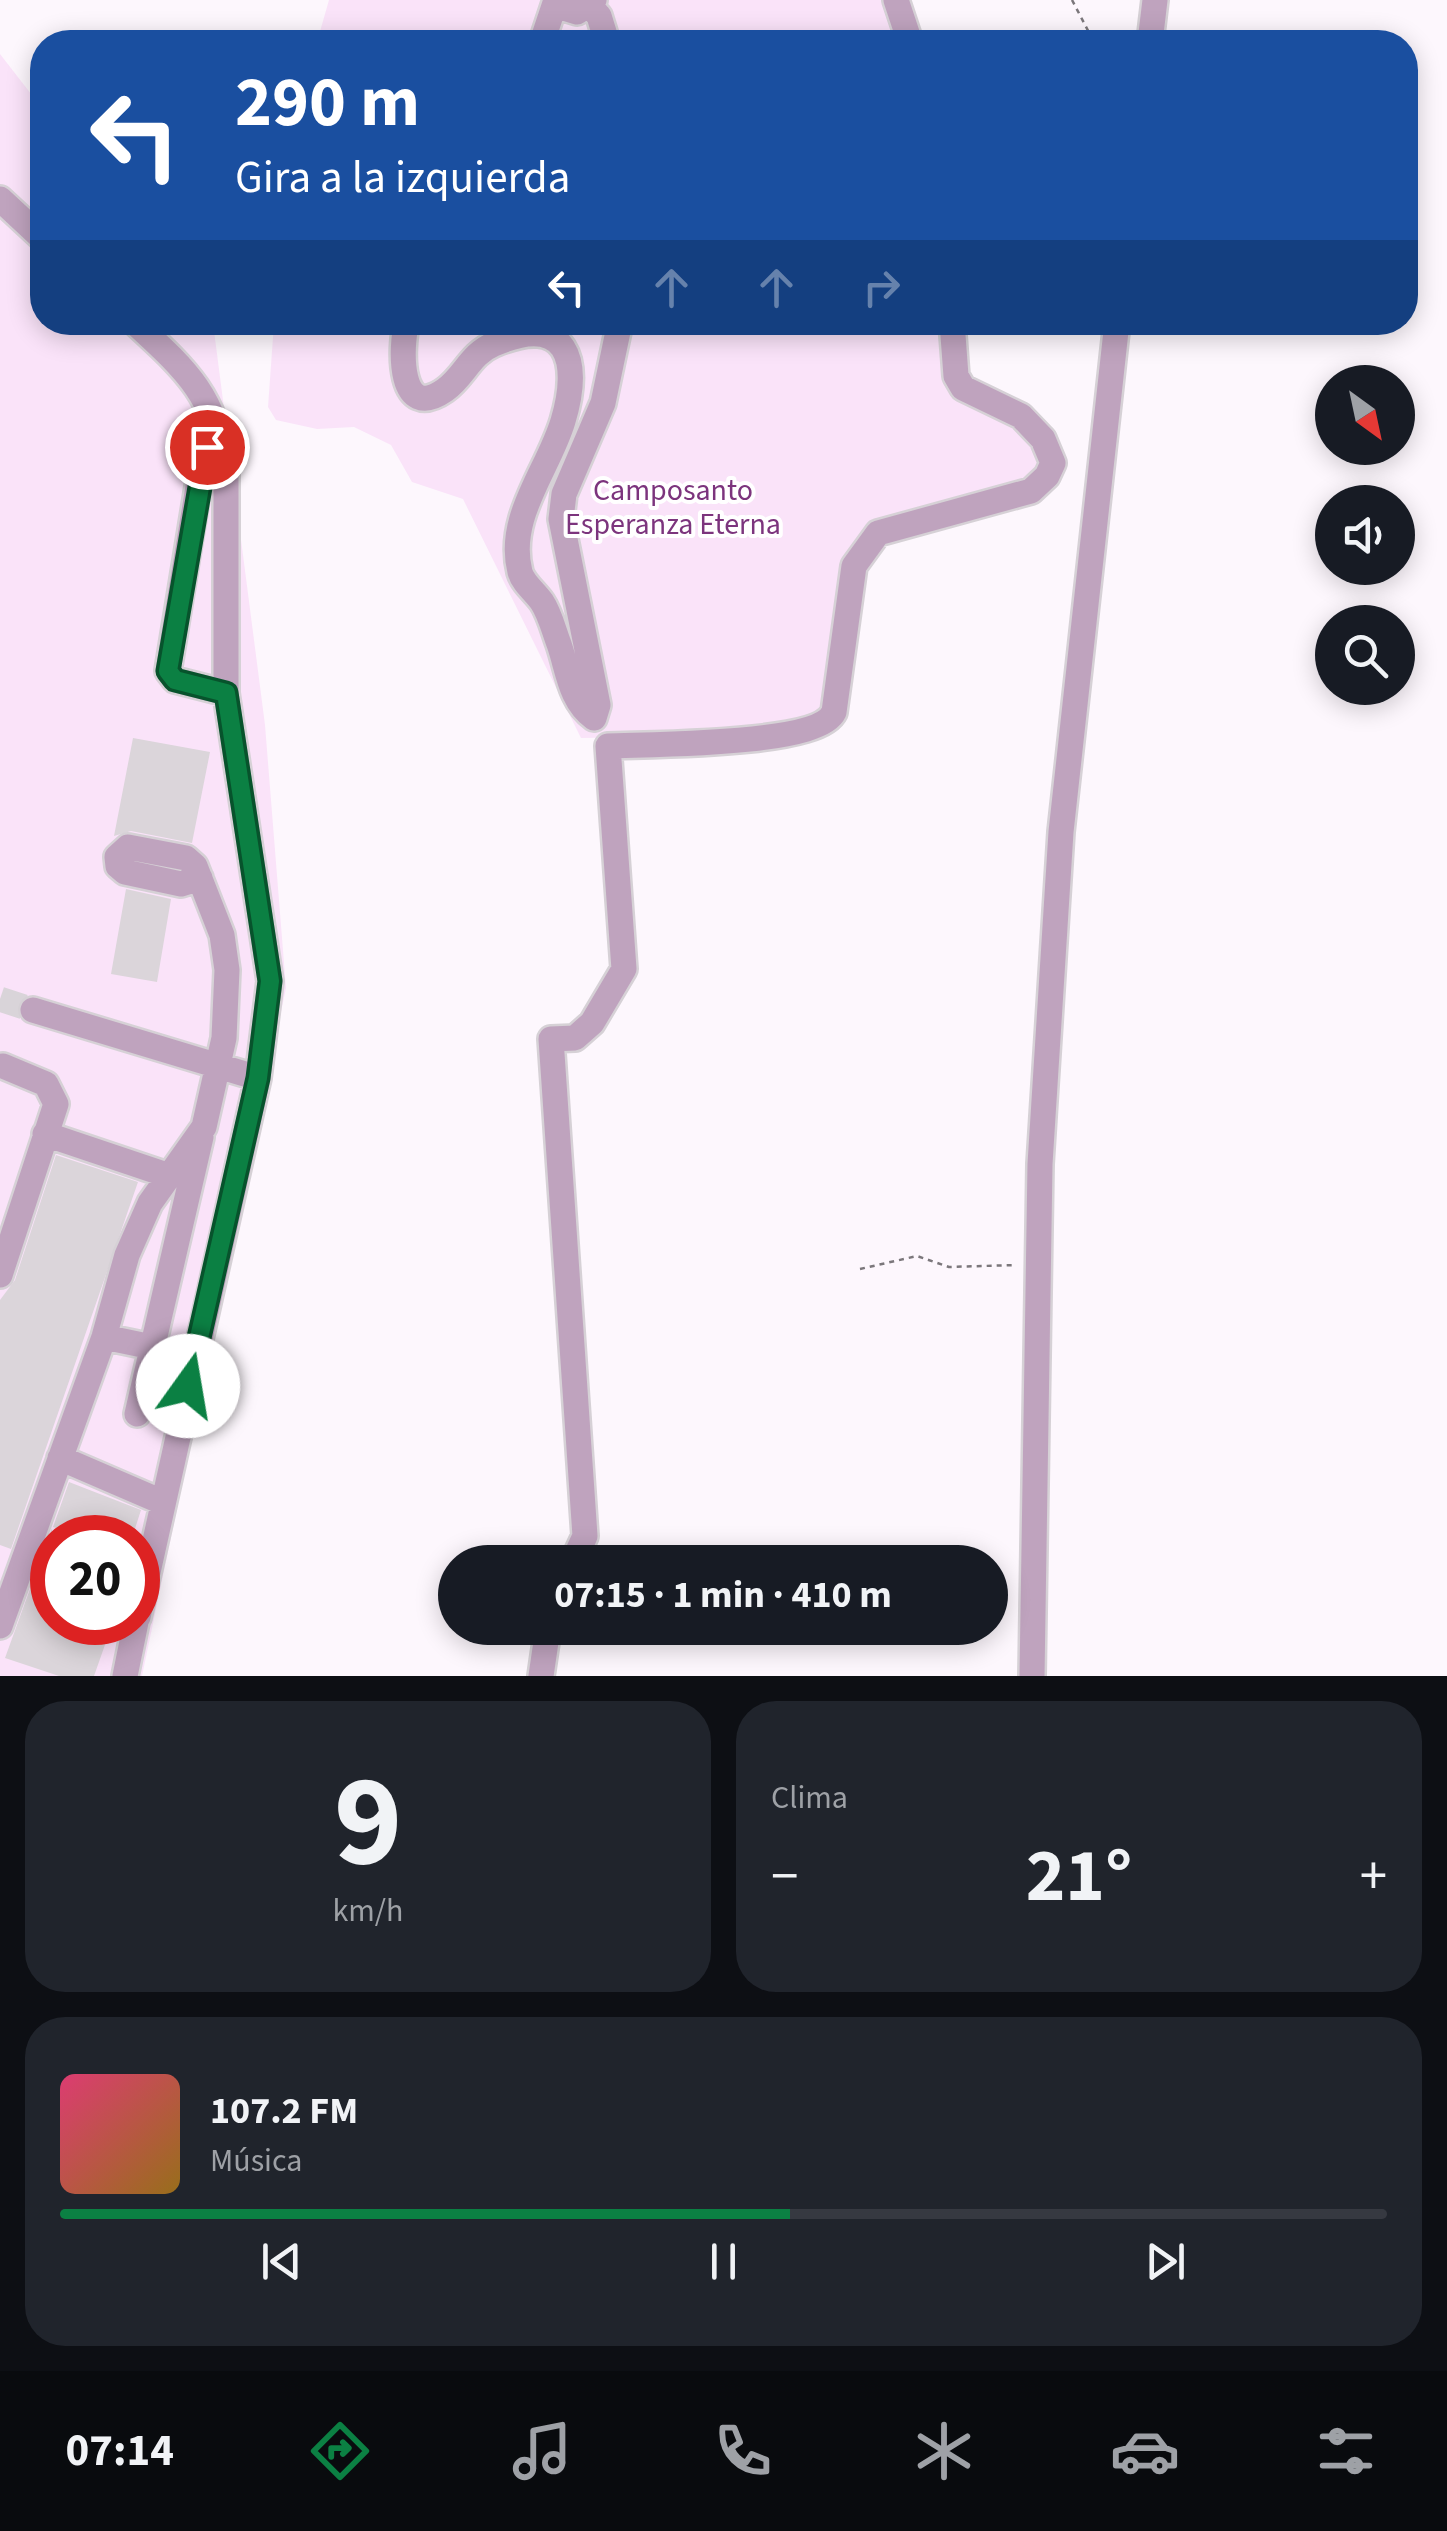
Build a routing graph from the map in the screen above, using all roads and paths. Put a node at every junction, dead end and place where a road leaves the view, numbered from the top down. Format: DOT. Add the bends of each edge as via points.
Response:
graph roads {
  1 [pos="896,0"];
  2 [pos="1072,0"];
  3 [pos="1154,0"];
  4 [pos="592,3"];
  5 [pos="546,30"];
  6 [pos="603,30"];
  7 [pos="906,30"];
  8 [pos="1088,30"];
  9 [pos="1151,30"];
  10 [pos="0,199"];
  11 [pos="30,227"];
  12 [pos="148,335"];
  13 [pos="404,335"];
  14 [pos="617,335"];
  15 [pos="953,335"];
  16 [pos="1116,335"];
  17 [pos="215,414"];
  18 [pos="226,693"];
  19 [pos="200,878"];
  20 [pos="33,1010"];
  21 [pos="2,1066"];
  22 [pos="215,1068"];
  23 [pos="258,1078"];
  24 [pos="204,1127"];
  25 [pos="45,1134"];
  26 [pos="166,1175"];
  27 [pos="127,1256"];
  28 [pos="171,1264"];
  29 [pos="860,1269"];
  30 [pos="0,1275"];
  31 [pos="1036,1280"];
  32 [pos="104,1337"];
  33 [pos="152,1347"];
  34 [pos="137,1414"];
  35 [pos="60,1458"];
  36 [pos="162,1502"];
  37 [pos="159,1515"];
  38 [pos="582,1545"];
  39 [pos="0,1626"];
  40 [pos="132,1645"];
  41 [pos="546,1645"];
  42 [pos="125,1676"];
  43 [pos="541,1676"];
  44 [pos="1032,1676"];
  1 -- 7 [label="street"];
  2 -- 8 [label="path"];
  3 -- 9 [label="street"];
  4 -- 5 [label="street" via="570,11 556,0"];
  4 -- 6 [label="street"];
  10 -- 11 [label="street"];
  12 -- 17 [label="street" via="182,366"];
  13 -- 14 [label="street" via="402,376 425,396 445,390 467,361 494,344 523,336 554,338 568,350 574,368 563,422 523,513 516,547 521,576 544,604 572,694 594,718 598,705 561,518 564,494 603,403"];
  15 -- 38 [label="street" via="963,388 1021,416 1044,439 1053,463 1047,476 1031,490 878,533 863,548 854,566 834,712 823,724 741,740 608,746 624,969 592,1023 575,1038 551,1039 586,1536"];
  16 -- 31 [label="street" via="1061,832"];
  17 -- 18 [label="street" via="226,468"];
  17 -- 18 [label="street" via="168,666 175,680"];
  18 -- 23 [label="street" via="270,967"];
  19 -- 22 [label="street" via="222,935 227,970 224,1038"];
  20 -- 22 [label="street"];
  21 -- 25 [label="street" via="46,1084 54,1094"];
  22 -- 23 [label="street"];
  22 -- 24 [label="street"];
  23 -- 36 [label="street"];
  24 -- 26 [label="street"];
  24 -- 28 [label="street"];
  25 -- 26 [label="street"];
  25 -- 30 [label="street"];
  26 -- 27 [label="street"];
  27 -- 28 [label="street"];
  27 -- 32 [label="street"];
  28 -- 33 [label="street"];
  29 -- 31 [label="path" via="928,1256 949,1266 1026,1266"];
  31 -- 44 [label="street"];
  32 -- 33 [label="street"];
  32 -- 35 [label="street"];
  33 -- 34 [label="street"];
  35 -- 36 [label="street"];
  35 -- 39 [label="street"];
  36 -- 37 [label="street"];
  40 -- 42 [label="street"];
  41 -- 43 [label="street"];
}
